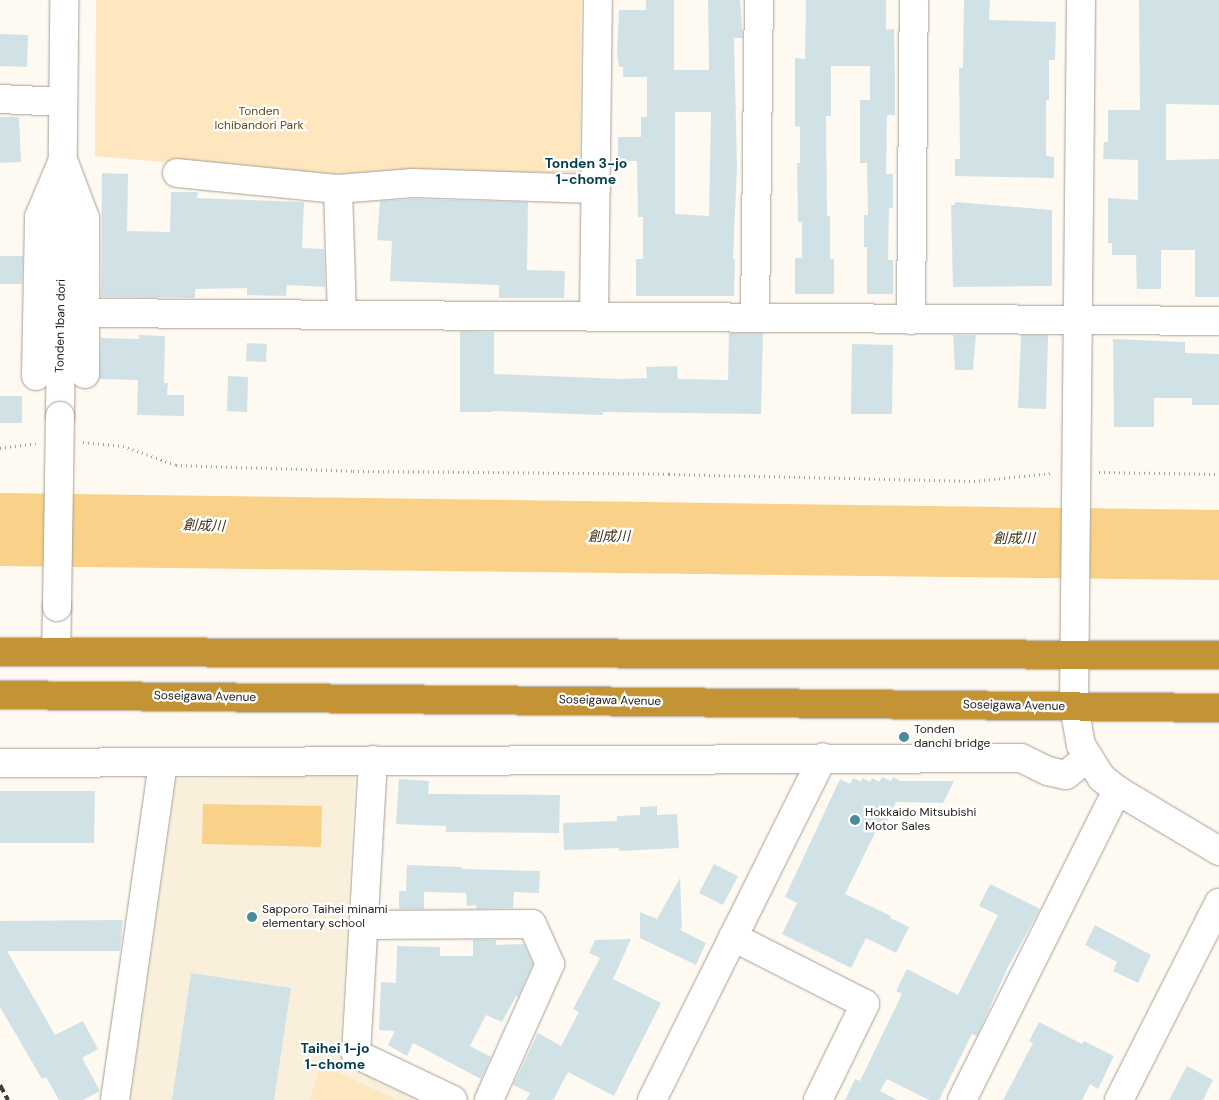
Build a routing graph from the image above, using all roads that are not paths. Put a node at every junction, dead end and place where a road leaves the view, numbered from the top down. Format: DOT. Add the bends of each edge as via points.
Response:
graph roads {
  1 [pos="64,0"];
  2 [pos="598,0"];
  3 [pos="759,0"];
  4 [pos="914,0"];
  5 [pos="1081,0"];
  6 [pos="0,100"];
  7 [pos="63,102"];
  8 [pos="63,160"];
  9 [pos="177,173"];
  10 [pos="338,188"];
  11 [pos="596,189"];
  12 [pos="85,313"];
  13 [pos="594,315"];
  14 [pos="342,316"];
  15 [pos="755,318"];
  16 [pos="911,320"];
  17 [pos="1077,321"];
  18 [pos="1219,321"];
  19 [pos="85,374"];
  20 [pos="36,376"];
  21 [pos="0,652"];
  22 [pos="56,652"];
  23 [pos="1074,654"];
  24 [pos="1219,655"];
  25 [pos="0,695"];
  26 [pos="1074,706"];
  27 [pos="1219,708"];
  28 [pos="823,757"];
  29 [pos="1088,758"];
  30 [pos="373,760"];
  31 [pos="164,762"];
  32 [pos="0,763"];
  33 [pos="1117,790"];
  34 [pos="1219,851"];
  35 [pos="1219,903"];
  36 [pos="364,925"];
  37 [pos="733,937"];
  38 [pos="115,1100"];
  39 [pos="453,1100"];
  40 [pos="489,1100"];
  41 [pos="652,1100"];
  42 [pos="818,1100"];
  43 [pos="962,1100"];
  44 [pos="1119,1100"];
  1 -- 7 [label="street, Tonden 1ban dori"];
  2 -- 11 [label="street"];
  3 -- 15 [label="street"];
  4 -- 16 [label="street"];
  5 -- 17 [label="street"];
  6 -- 7 [label="street"];
  7 -- 8 [label="street, Tonden 1ban dori"];
  8 -- 12 [label="street" via="85,218"];
  8 -- 20 [label="street" via="39,217"];
  8 -- 22 [label="street, Tonden 1ban dori, bridge"];
  9 -- 10 [label="street"];
  10 -- 11 [label="street" via="413,183"];
  10 -- 14 [label="street"];
  11 -- 13 [label="street"];
  12 -- 14 [label="street"];
  12 -- 19 [label="street"];
  13 -- 14 [label="street"];
  13 -- 15 [label="street"];
  15 -- 16 [label="street"];
  16 -- 17 [label="street"];
  17 -- 18 [label="street"];
  17 -- 23 [label="street"];
  21 -- 22 [label="highway"];
  22 -- 23 [label="highway"];
  23 -- 24 [label="highway"];
  23 -- 26 [label="street"];
  25 -- 26 [label="highway, Soseigawa Avenue"];
  26 -- 27 [label="highway, Soseigawa Avenue"];
  26 -- 29 [label="street" via="1081,745"];
  28 -- 29 [label="street" via="1021,758 1048,771 1066,774"];
  28 -- 30 [label="street"];
  28 -- 37 [label="street"];
  29 -- 33 [label="street" via="1102,778"];
  30 -- 31 [label="street"];
  30 -- 36 [label="street"];
  31 -- 32 [label="street"];
  31 -- 38 [label="street"];
  33 -- 34 [label="street"];
  33 -- 43 [label="street"];
  35 -- 44 [label="street"];
  36 -- 39 [label="street" via="356,1054"];
  36 -- 40 [label="street" via="532,924 550,964"];
  37 -- 41 [label="street"];
  37 -- 42 [label="street" via="865,1004"];
}
